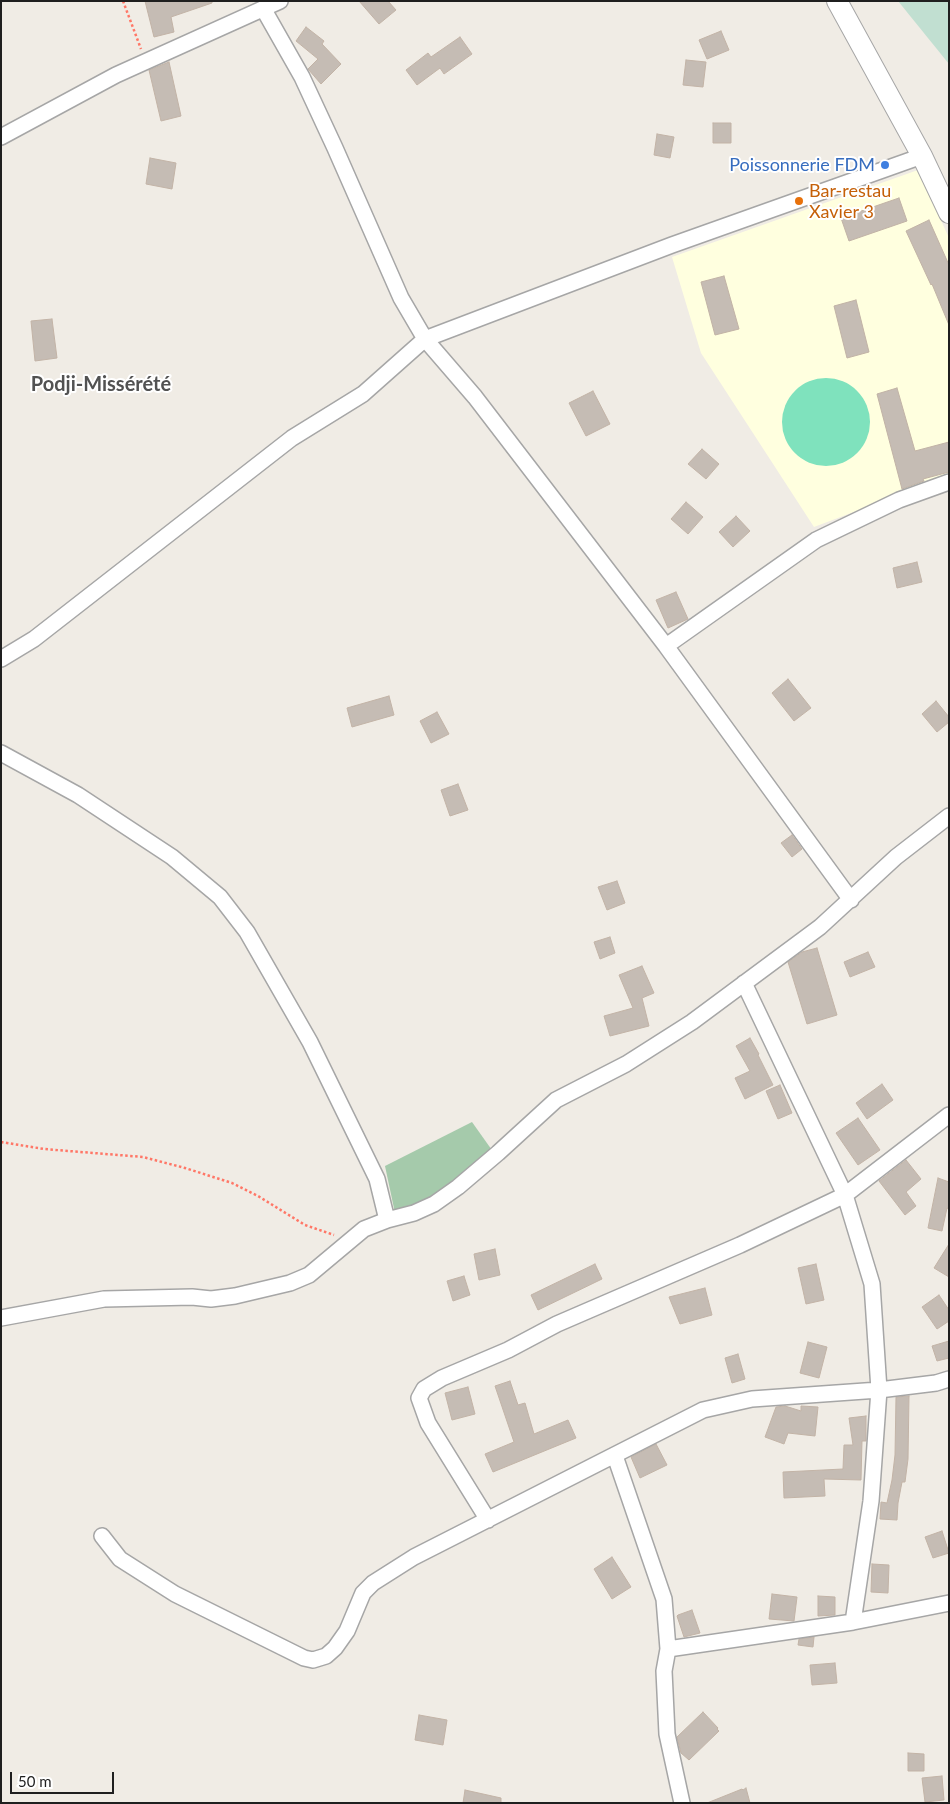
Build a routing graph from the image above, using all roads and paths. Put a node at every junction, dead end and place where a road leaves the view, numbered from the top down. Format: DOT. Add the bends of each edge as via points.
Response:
graph roads {
  1 [pos="123,1"];
  2 [pos="280,1"];
  3 [pos="837,1"];
  4 [pos="264,10"];
  5 [pos="146,62"];
  6 [pos="1,137"];
  7 [pos="922,156"];
  8 [pos="949,213"];
  9 [pos="425,339"];
  10 [pos="949,482"];
  11 [pos="666,646"];
  12 [pos="1,659"];
  13 [pos="1,753"];
  14 [pos="949,816"];
  15 [pos="851,900"];
  16 [pos="744,983"];
  17 [pos="949,1114"];
  18 [pos="1,1142"];
  19 [pos="845,1195"];
  20 [pos="387,1220"];
  21 [pos="350,1240"];
  22 [pos="1,1318"];
  23 [pos="949,1379"];
  24 [pos="879,1390"];
  25 [pos="615,1456"];
  26 [pos="488,1520"];
  27 [pos="102,1536"];
  28 [pos="949,1604"];
  29 [pos="853,1622"];
  30 [pos="668,1650"];
  31 [pos="682,1803"];
  1 -- 5 [label="path"];
  2 -- 4 [label="street"];
  3 -- 7 [label="street"];
  4 -- 5 [label="street"];
  4 -- 9 [label="street" via="302,77 402,298"];
  5 -- 6 [label="street"];
  7 -- 8 [label="street"];
  7 -- 9 [label="street" via="672,245"];
  9 -- 11 [label="street" via="475,397"];
  9 -- 12 [label="street" via="363,394 292,438 34,639"];
  10 -- 11 [label="street" via="899,500 816,540"];
  11 -- 15 [label="street"];
  13 -- 20 [label="street" via="78,795 172,856 220,897 247,932 310,1042 377,1179"];
  14 -- 15 [label="street" via="896,857"];
  15 -- 16 [label="street"];
  16 -- 19 [label="street"];
  16 -- 20 [label="street" via="692,1022 626,1064 556,1100 498,1153 434,1204"];
  17 -- 19 [label="street"];
  18 -- 21 [label="path" via="143,1157 185,1168 232,1183 305,1225"];
  19 -- 24 [label="street" via="872,1284"];
  19 -- 26 [label="street" via="740,1245 557,1324 424,1389 419,1398 428,1423"];
  20 -- 21 [label="street" via="364,1229"];
  21 -- 22 [label="street" via="309,1275 290,1283 235,1296 104,1299"];
  23 -- 24 [label="street"];
  24 -- 25 [label="street" via="752,1399 703,1410"];
  24 -- 29 [label="street" via="871,1502"];
  25 -- 26 [label="street"];
  25 -- 30 [label="street" via="664,1598"];
  26 -- 27 [label="street" via="414,1557 373,1583 362,1593 347,1631 335,1648 314,1660 175,1594 120,1559"];
  28 -- 29 [label="street"];
  29 -- 30 [label="street"];
  30 -- 31 [label="street" via="664,1671 667,1734"];
}
